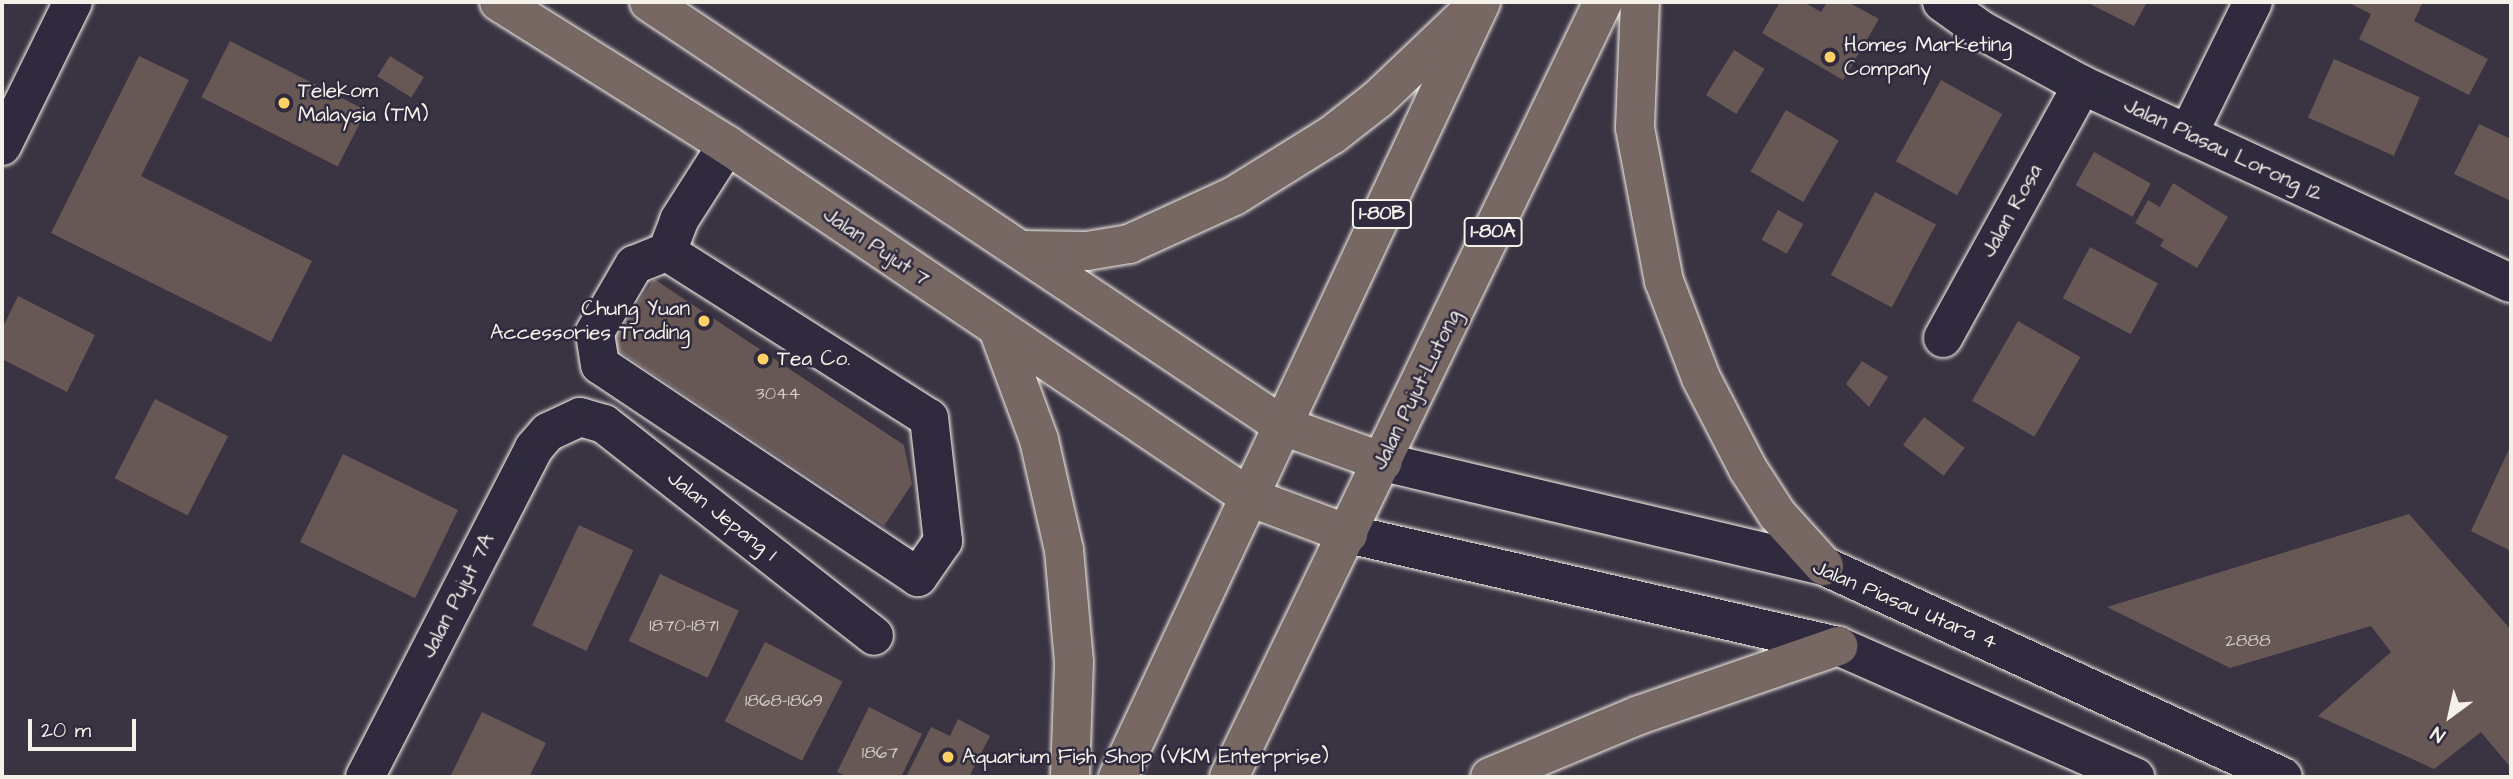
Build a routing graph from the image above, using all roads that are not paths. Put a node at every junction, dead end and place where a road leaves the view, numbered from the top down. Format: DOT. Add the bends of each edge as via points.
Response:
graph roads {
  1 [pos="73,2"];
  2 [pos="499,2"];
  3 [pos="649,2"];
  4 [pos="1480,2"];
  5 [pos="1603,2"];
  6 [pos="1640,2"];
  7 [pos="1942,2"];
  8 [pos="2253,2"];
  9 [pos="2082,85"];
  10 [pos="2188,134"];
  11 [pos="727,145"];
  12 [pos="2,146"];
  13 [pos="1025,250"];
  14 [pos="667,252"];
  15 [pos="2511,283"];
  16 [pos="998,329"];
  17 [pos="1942,338"];
  18 [pos="600,365"];
  19 [pos="571,420"];
  20 [pos="1283,426"];
  21 [pos="1383,462"];
  22 [pos="1249,497"];
  23 [pos="1348,534"];
  24 [pos="1824,566"];
  25 [pos="874,636"];
  26 [pos="1838,646"];
  27 [pos="365,777"];
  28 [pos="1069,777"];
  29 [pos="1118,777"];
  30 [pos="1229,777"];
  31 [pos="1490,777"];
  32 [pos="2135,777"];
  33 [pos="2283,777"];
  1 -- 12 [label="street"];
  2 -- 11 [label="main road, Jalan Pujut 7"];
  3 -- 13 [label="main road"];
  4 -- 13 [label="main road" via="1378,99 1294,161 1234,196 1129,244 1087,251"];
  4 -- 20 [label="main road, 1-80B"];
  5 -- 21 [label="main road, Jalan Pujut-Lutong / 1-80A"];
  6 -- 24 [label="main road" via="1635,128 1664,281 1701,378 1748,469 1777,514"];
  7 -- 9 [label="street, Jalan Piasau Lorong 12" via="1981,30"];
  8 -- 10 [label="street"];
  9 -- 10 [label="street, Jalan Piasau Lorong 12"];
  9 -- 17 [label="street, Jalan Rosa"];
  10 -- 15 [label="street, Jalan Piasau Lorong 12"];
  11 -- 14 [label="street" via="678,220"];
  11 -- 16 [label="main road, Jalan Pujut 7"];
  13 -- 20 [label="main road"];
  14 -- 18 [label="street" via="634,265 595,332"];
  14 -- 18 [label="street" via="929,418 943,541 918,577"];
  16 -- 22 [label="main road, Jalan Pujut 7"];
  16 -- 28 [label="main road" via="1039,440 1063,550 1074,662"];
  18 -- 19 [label="street"];
  19 -- 25 [label="street, Jalan Jepang 1" via="604,424"];
  19 -- 27 [label="street, Jalan Pujut 7A" via="534,448"];
  20 -- 21 [label="main road"];
  20 -- 22 [label="main road, 1-80B"];
  21 -- 23 [label="main road, Jalan Pujut-Lutong / 1-80A"];
  21 -- 24 [label="street, Jalan Piasau Utara 4"];
  22 -- 23 [label="main road, Jalan Pujut 7"];
  22 -- 29 [label="main road, 1-80B"];
  23 -- 26 [label="street"];
  23 -- 30 [label="main road, Jalan Pujut-Lutong / 1-80A"];
  24 -- 33 [label="street, Jalan Piasau Utara 4"];
  26 -- 31 [label="main road" via="1639,715"];
  26 -- 32 [label="street"];
}
